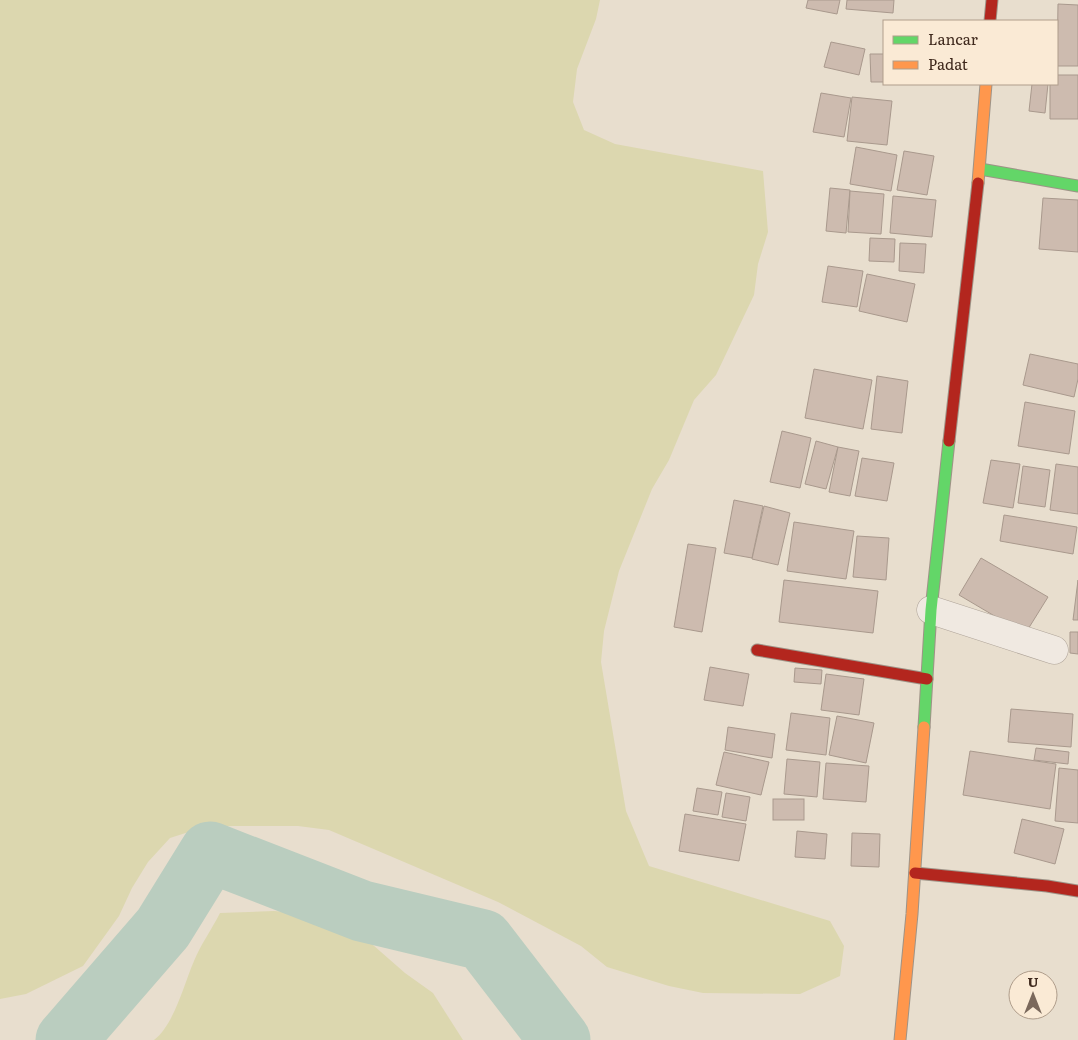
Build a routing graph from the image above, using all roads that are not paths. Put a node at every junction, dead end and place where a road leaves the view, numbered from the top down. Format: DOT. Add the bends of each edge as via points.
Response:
graph roads {
  1 [pos="992,0"];
  2 [pos="990,20"];
  3 [pos="986,85"];
  4 [pos="980,169"];
  5 [pos="1078,186"];
  6 [pos="931,610"];
  7 [pos="757,650"];
  8 [pos="1054,650"];
  9 [pos="928,679"];
  10 [pos="915,873"];
  11 [pos="1078,890"];
  12 [pos="900,1040"];
  1 -- 2 [label="main road"];
  3 -- 4 [label="main road"];
  4 -- 5 [label="main road"];
  4 -- 6 [label="main road"];
  6 -- 8 [label="street"];
  6 -- 9 [label="main road"];
  7 -- 9 [label="main road"];
  9 -- 10 [label="main road"];
  10 -- 11 [label="main road"];
  10 -- 12 [label="main road"];
}
